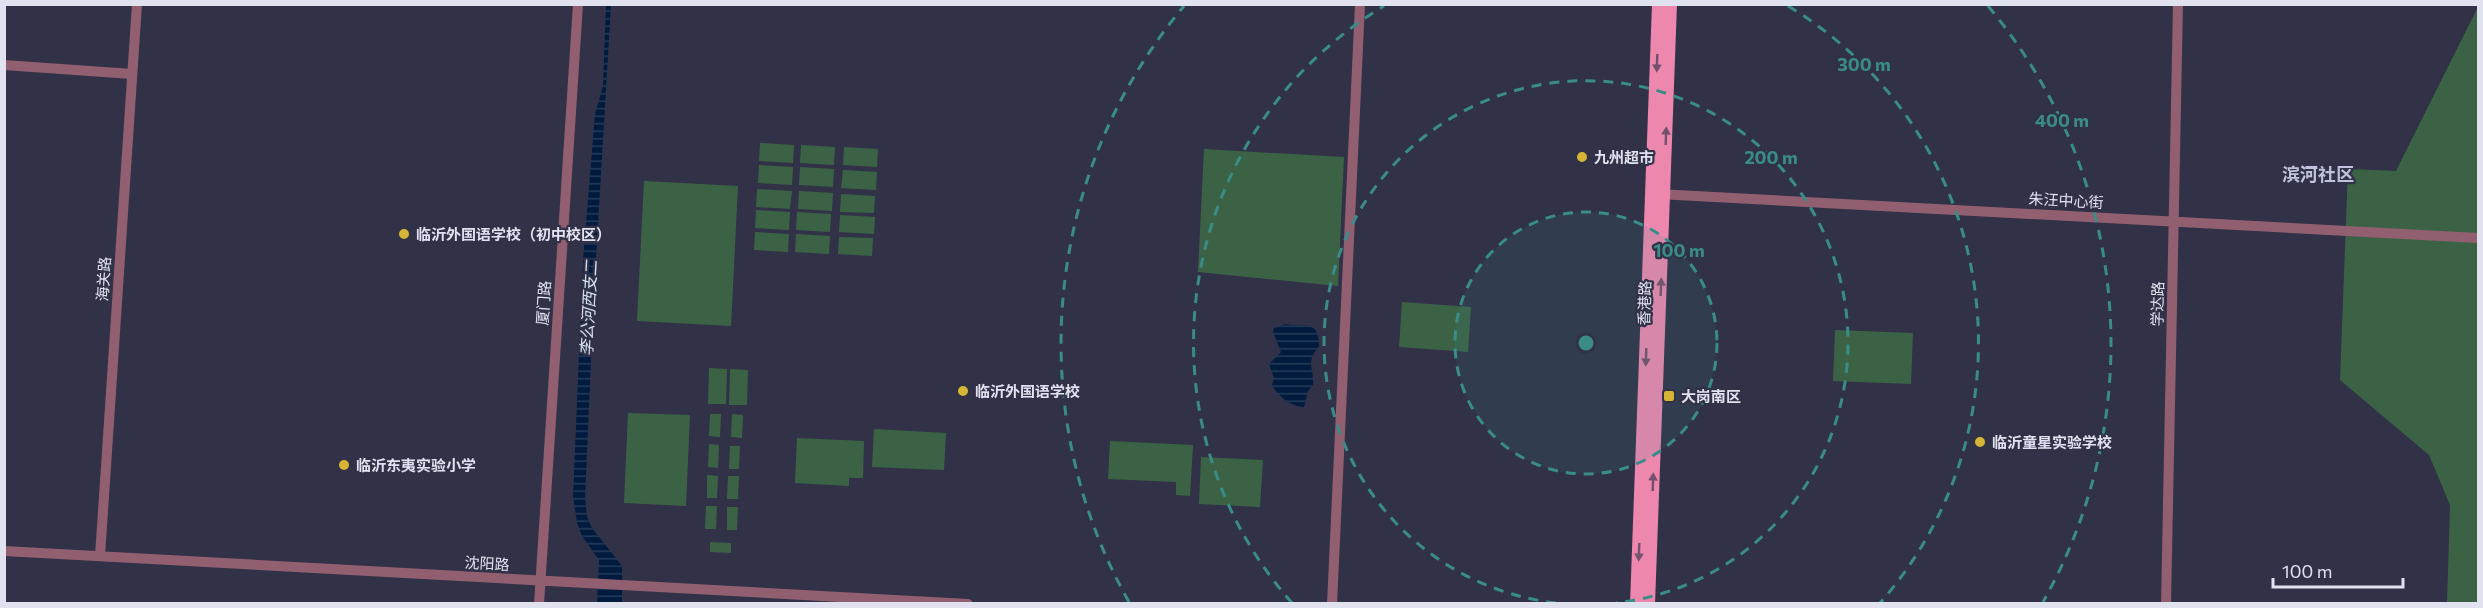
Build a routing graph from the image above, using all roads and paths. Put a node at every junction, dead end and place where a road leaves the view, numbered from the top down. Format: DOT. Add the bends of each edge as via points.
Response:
graph roads {
  1 [pos="137,4"];
  2 [pos="578,4"];
  3 [pos="1360,4"];
  4 [pos="1659,4"];
  5 [pos="1670,4"];
  6 [pos="2178,4"];
  7 [pos="4,65"];
  8 [pos="132,74"];
  9 [pos="1658,194"];
  10 [pos="2174,221"];
  11 [pos="2478,238"];
  12 [pos="4,551"];
  13 [pos="100,556"];
  14 [pos="540,580"];
  15 [pos="539,603"];
  16 [pos="968,603"];
  17 [pos="1332,603"];
  18 [pos="1637,603"];
  19 [pos="1648,603"];
  20 [pos="2166,603"];
  1 -- 8 [label="street, 海关路"];
  2 -- 14 [label="street, 厦门路"];
  3 -- 17 [label="street"];
  4 -- 9 [label="main road, 香港路, one-way"];
  9 -- 5 [label="main road, 香港路, one-way"];
  6 -- 10 [label="street, 学达路"];
  7 -- 8 [label="street"];
  8 -- 13 [label="street, 海关路"];
  9 -- 10 [label="street, 朱汪中心街"];
  9 -- 18 [label="main road, 香港路, one-way"];
  19 -- 9 [label="main road, 香港路, one-way"];
  10 -- 11 [label="street, 朱汪中心街"];
  10 -- 20 [label="street, 学达路"];
  12 -- 13 [label="street, 沈阳路"];
  13 -- 14 [label="street, 沈阳路"];
  14 -- 15 [label="street, 厦门路"];
  14 -- 16 [label="street, 沈阳路"];
}
